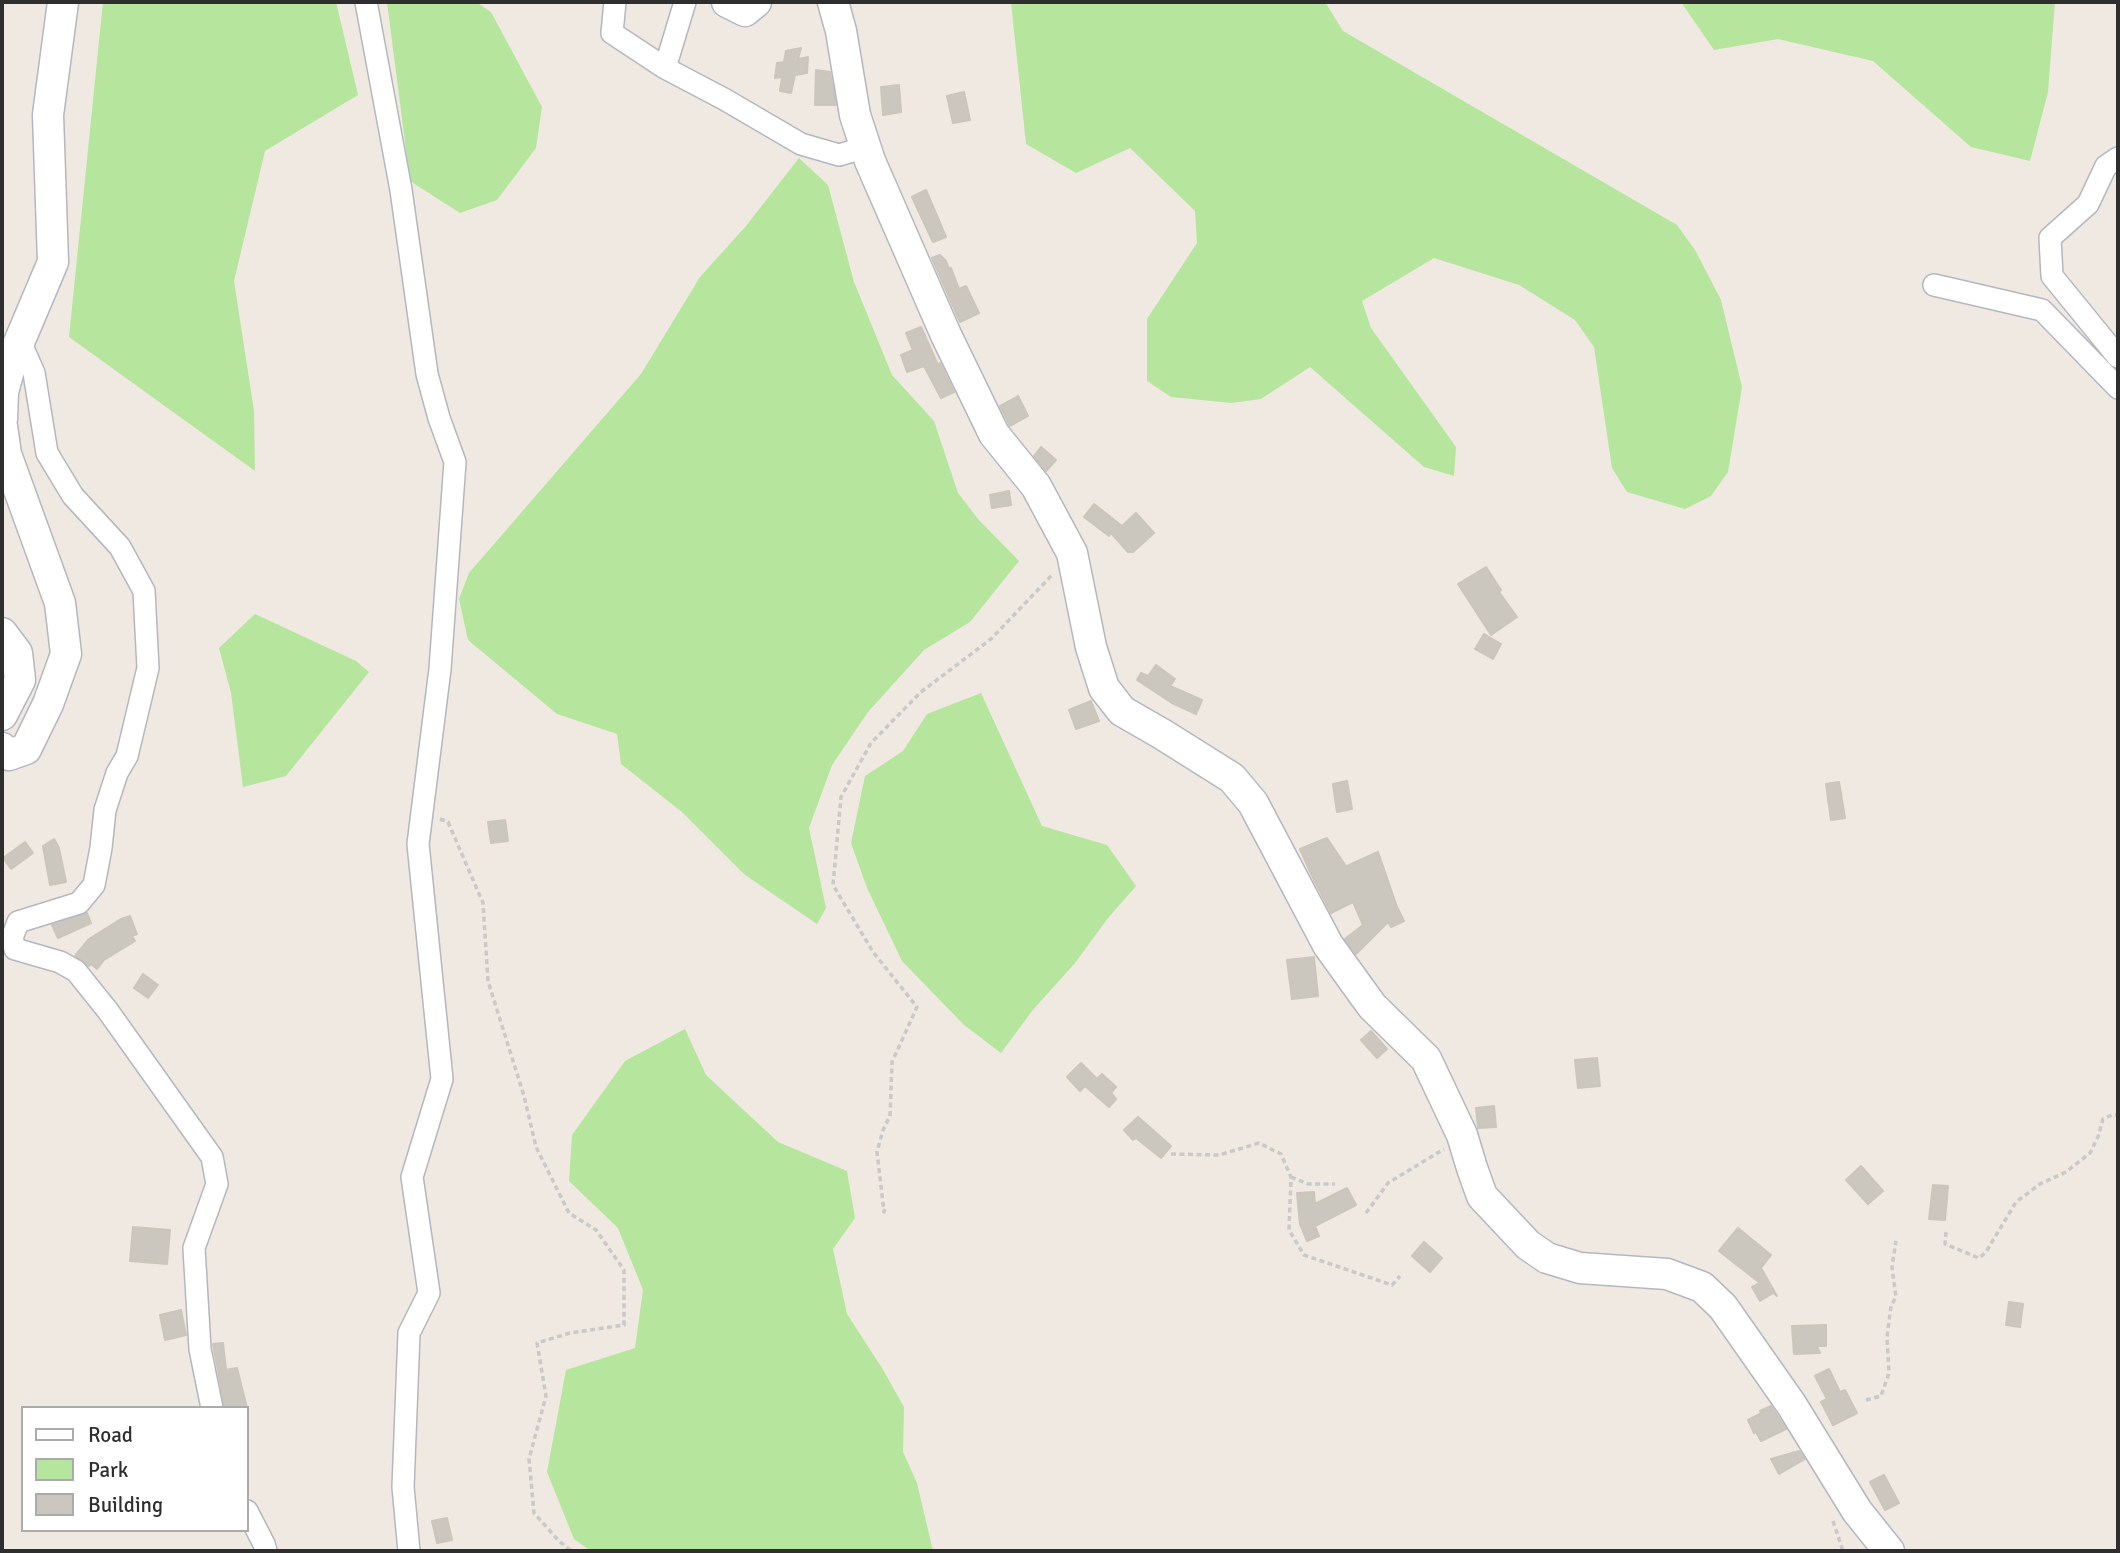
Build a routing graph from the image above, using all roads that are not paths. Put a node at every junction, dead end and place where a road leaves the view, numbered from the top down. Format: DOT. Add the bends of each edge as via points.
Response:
graph roads {
  1 [pos="63,2"];
  2 [pos="366,2"];
  3 [pos="615,2"];
  4 [pos="685,2"];
  5 [pos="727,2"];
  6 [pos="756,2"];
  7 [pos="833,2"];
  8 [pos="665,68"];
  9 [pos="866,147"];
  10 [pos="2118,158"];
  11 [pos="1934,285"];
  12 [pos="19,339"];
  13 [pos="2118,357"];
  14 [pos="2118,387"];
  15 [pos="2,419"];
  16 [pos="2,426"];
  17 [pos="2,633"];
  18 [pos="2,715"];
  19 [pos="2,748"];
  20 [pos="212,1406"];
  21 [pos="248,1513"];
  22 [pos="266,1551"];
  23 [pos="409,1551"];
  24 [pos="1889,1551"];
  1 -- 12 [label="main road" via="48,115 53,262"];
  2 -- 23 [label="street" via="401,190 427,374 455,462 440,669 418,844 442,1079 412,1177 429,1293 409,1333 403,1488"];
  3 -- 8 [label="street" via="612,33"];
  4 -- 8 [label="street"];
  5 -- 6 [label="main road" via="745,11"];
  7 -- 9 [label="main road" via="855,115"];
  8 -- 9 [label="street" via="801,144 839,155"];
  9 -- 24 [label="main road" via="994,434 1036,486 1072,553 1104,688 1122,711 1232,778 1254,803 1328,945 1372,1006 1426,1059 1462,1135 1482,1196 1528,1245 1547,1258 1580,1268 1667,1274 1702,1287 1723,1307 1791,1404 1857,1511"];
  10 -- 13 [label="street" via="2106,166 2088,204 2050,238 2052,276"];
  11 -- 14 [label="street" via="2042,310"];
  12 -- 15 [label="main road" via="3,392"];
  12 -- 20 [label="street" via="34,373 47,453 73,496 120,547 144,590 148,668 127,756 105,810 94,885 79,903 18,922 12,938 15,948 76,971 212,1157 217,1184 194,1248 200,1349"];
  16 -- 19 [label="main road" via="6,454 60,603 66,653 26,749 9,755"];
  17 -- 18 [label="main road" via="17,653 20,680"];
  21 -- 22 [label="street"];
}
